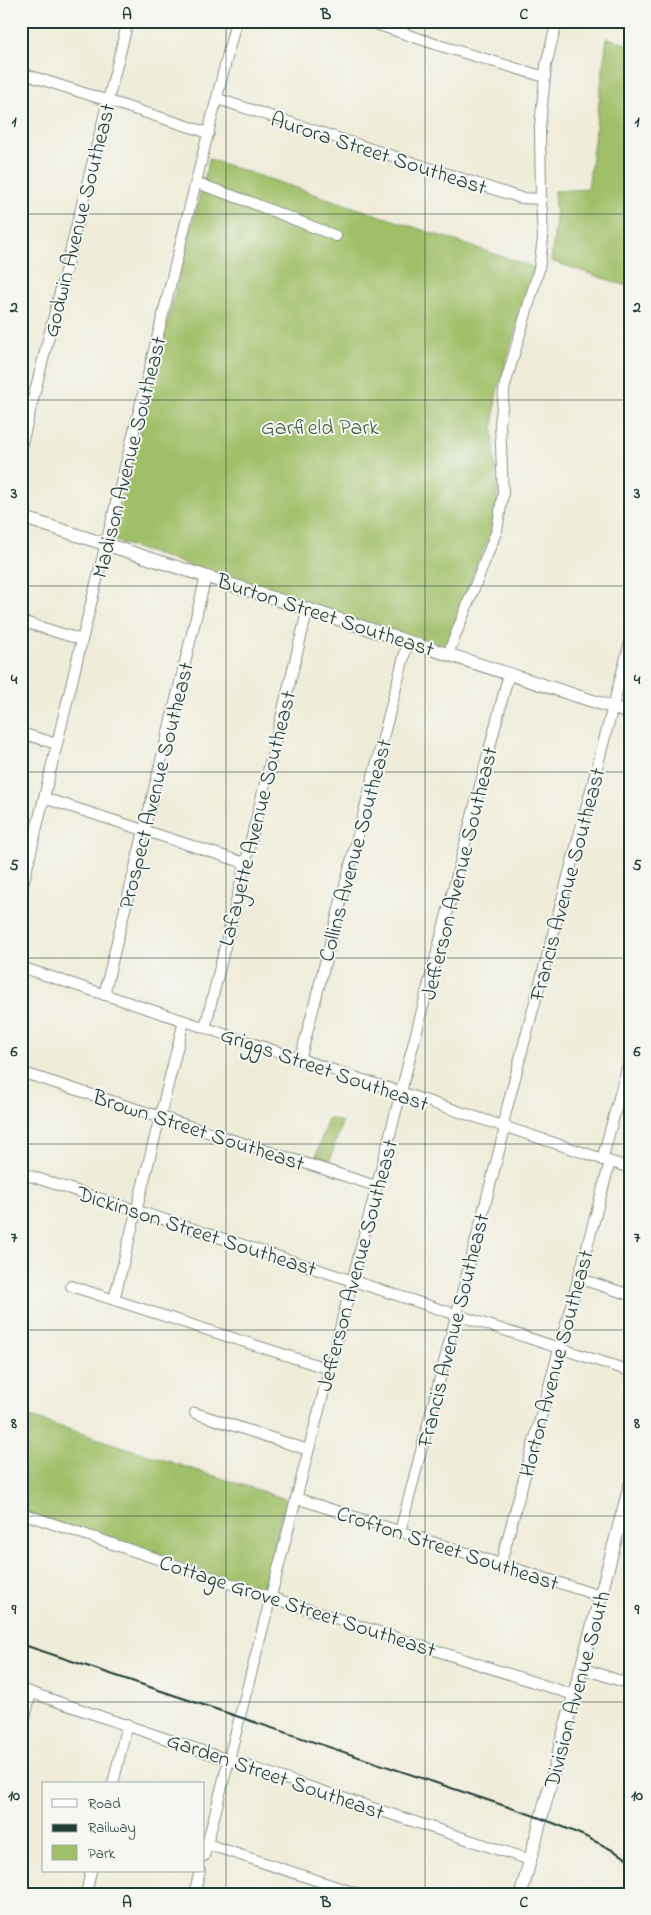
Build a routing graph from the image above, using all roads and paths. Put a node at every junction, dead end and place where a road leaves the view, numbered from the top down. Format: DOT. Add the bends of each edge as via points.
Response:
graph roads {
  1 [pos="128,21"];
  2 [pos="236,21"];
  3 [pos="367,21"];
  4 [pos="557,21"];
  5 [pos="21,73"];
  6 [pos="545,77"];
  7 [pos="218,99"];
  8 [pos="108,100"];
  9 [pos="209,133"];
  10 [pos="196,183"];
  11 [pos="540,199"];
  12 [pos="336,236"];
  13 [pos="21,447"];
  14 [pos="21,517"];
  15 [pos="107,544"];
  16 [pos="206,576"];
  17 [pos="308,608"];
  18 [pos="21,621"];
  19 [pos="82,640"];
  20 [pos="408,641"];
  21 [pos="630,642"];
  22 [pos="448,654"];
  23 [pos="509,673"];
  24 [pos="612,707"];
  25 [pos="630,713"];
  26 [pos="21,733"];
  27 [pos="57,744"];
  28 [pos="44,798"];
  29 [pos="143,831"];
  30 [pos="21,833"];
  31 [pos="35,837"];
  32 [pos="245,863"];
  33 [pos="21,893"];
  34 [pos="21,967"];
  35 [pos="104,995"];
  36 [pos="184,1021"];
  37 [pos="205,1028"];
  38 [pos="630,1057"];
  39 [pos="300,1060"];
  40 [pos="21,1072"];
  41 [pos="401,1094"];
  42 [pos="160,1117"];
  43 [pos="503,1127"];
  44 [pos="606,1161"];
  45 [pos="630,1168"];
  46 [pos="21,1173"];
  47 [pos="376,1186"];
  48 [pos="136,1210"];
  49 [pos="578,1278"];
  50 [pos="352,1281"];
  51 [pos="71,1286"];
  52 [pos="630,1295"];
  53 [pos="114,1300"];
  54 [pos="456,1315"];
  55 [pos="560,1348"];
  56 [pos="329,1369"];
  57 [pos="630,1371"];
  58 [pos="195,1413"];
  59 [pos="308,1450"];
  60 [pos="630,1486"];
  61 [pos="296,1498"];
  62 [pos="21,1513"];
  63 [pos="400,1532"];
  64 [pos="501,1563"];
  65 [pos="600,1596"];
  66 [pos="270,1597"];
  67 [pos="581,1668"];
  68 [pos="630,1684"];
  69 [pos="26,1691"];
  70 [pos="574,1695"];
  71 [pos="127,1724"];
  72 [pos="21,1733"];
  73 [pos="228,1761"];
  74 [pos="113,1782"];
  75 [pos="207,1844"];
  76 [pos="205,1852"];
  77 [pos="530,1860"];
  78 [pos="91,1872"];
  79 [pos="200,1872"];
  80 [pos="86,1894"];
  81 [pos="194,1894"];
  82 [pos="358,1894"];
  83 [pos="521,1894"];
  1 -- 8 [label="street, Godwin Avenue Southeast"];
  2 -- 7 [label="street, Madison Avenue Southeast"];
  3 -- 6 [label="street" via="438,46"];
  4 -- 6 [label="street"];
  5 -- 8 [label="street"];
  6 -- 11 [label="street" via="540,127"];
  7 -- 9 [label="street, Madison Avenue Southeast"];
  7 -- 11 [label="street, Aurora Street Southeast" via="514,196"];
  8 -- 9 [label="street"];
  8 -- 13 [label="street, Godwin Avenue Southeast"];
  9 -- 10 [label="street, Madison Avenue Southeast"];
  10 -- 12 [label="street"];
  10 -- 15 [label="street, Madison Avenue Southeast"];
  11 -- 22 [label="street" via="543,238 539,268 508,373 500,423 503,494 497,530"];
  14 -- 15 [label="main road, Burton Street Southeast"];
  15 -- 16 [label="main road, Burton Street Southeast"];
  15 -- 19 [label="street, Madison Avenue Southeast"];
  16 -- 17 [label="main road, Burton Street Southeast"];
  16 -- 29 [label="street, Prospect Avenue Southeast"];
  17 -- 20 [label="main road, Burton Street Southeast"];
  17 -- 32 [label="street, Lafayette Avenue Southeast"];
  18 -- 19 [label="street"];
  19 -- 27 [label="street, Madison Avenue Southeast"];
  20 -- 22 [label="main road, Burton Street Southeast"];
  20 -- 39 [label="street, Collins Avenue Southeast"];
  21 -- 24 [label="street, Francis Avenue Southeast"];
  22 -- 23 [label="main road, Burton Street Southeast"];
  23 -- 24 [label="main road, Burton Street Southeast"];
  23 -- 41 [label="street, Jefferson Avenue Southeast"];
  24 -- 25 [label="main road, Burton Street Southeast"];
  24 -- 43 [label="street, Francis Avenue Southeast"];
  26 -- 27 [label="street"];
  27 -- 28 [label="street, Madison Avenue Southeast"];
  28 -- 29 [label="street"];
  28 -- 31 [label="street, Madison Avenue Southeast"];
  29 -- 32 [label="street"];
  29 -- 35 [label="street, Prospect Avenue Southeast"];
  30 -- 31 [label="street"];
  31 -- 33 [label="street, Madison Avenue Southeast"];
  32 -- 37 [label="street, Lafayette Avenue Southeast"];
  34 -- 35 [label="street, Griggs Street Southeast"];
  35 -- 36 [label="street, Griggs Street Southeast"];
  36 -- 37 [label="street, Griggs Street Southeast"];
  36 -- 42 [label="street"];
  37 -- 39 [label="street, Griggs Street Southeast"];
  38 -- 44 [label="street, Horton Avenue Southeast"];
  39 -- 41 [label="street, Griggs Street Southeast"];
  40 -- 42 [label="street, Brown Street Southeast"];
  41 -- 43 [label="street, Griggs Street Southeast"];
  41 -- 47 [label="street, Jefferson Avenue Southeast"];
  42 -- 47 [label="street, Brown Street Southeast"];
  42 -- 48 [label="street"];
  43 -- 44 [label="street, Griggs Street Southeast"];
  43 -- 54 [label="street, Francis Avenue Southeast"];
  44 -- 45 [label="street, Griggs Street Southeast"];
  44 -- 49 [label="street, Horton Avenue Southeast"];
  46 -- 48 [label="street, Dickinson Street Southeast"];
  47 -- 50 [label="street, Jefferson Avenue Southeast"];
  48 -- 50 [label="street, Dickinson Street Southeast"];
  48 -- 53 [label="street"];
  49 -- 52 [label="street"];
  49 -- 55 [label="street, Horton Avenue Southeast"];
  50 -- 54 [label="street, Dickinson Street Southeast"];
  50 -- 56 [label="street, Jefferson Avenue Southeast"];
  51 -- 53 [label="street"];
  53 -- 56 [label="street"];
  54 -- 55 [label="street, Dickinson Street Southeast"];
  54 -- 63 [label="street, Francis Avenue Southeast"];
  55 -- 57 [label="street, Dickinson Street Southeast"];
  55 -- 64 [label="street, Horton Avenue Southeast"];
  56 -- 59 [label="street, Jefferson Avenue Southeast"];
  58 -- 59 [label="street"];
  59 -- 61 [label="street, Jefferson Avenue Southeast"];
  60 -- 65 [label="main road, Division Avenue South"];
  61 -- 63 [label="street, Crofton Street Southeast"];
  61 -- 66 [label="street, Jefferson Avenue Southeast"];
  62 -- 66 [label="street, Cottage Grove Street Southeast"];
  63 -- 64 [label="street, Crofton Street Southeast"];
  64 -- 65 [label="street, Crofton Street Southeast"];
  65 -- 67 [label="main road, Division Avenue South"];
  66 -- 70 [label="street, Cottage Grove Street Southeast"];
  66 -- 73 [label="street, Jefferson Avenue Southeast"];
  67 -- 68 [label="street"];
  67 -- 70 [label="main road, Division Avenue South"];
  69 -- 71 [label="street, Garden Street Southeast"];
  69 -- 72 [label="street"];
  70 -- 77 [label="main road, Division Avenue South"];
  71 -- 73 [label="street, Garden Street Southeast"];
  71 -- 74 [label="street"];
  73 -- 75 [label="street, Jefferson Avenue Southeast"];
  73 -- 77 [label="street, Garden Street Southeast"];
  75 -- 76 [label="street, Jefferson Avenue Southeast"];
  75 -- 82 [label="street"];
  77 -- 83 [label="main road, Division Avenue South"];
  78 -- 80 [label="street"];
  79 -- 81 [label="street"];
}
